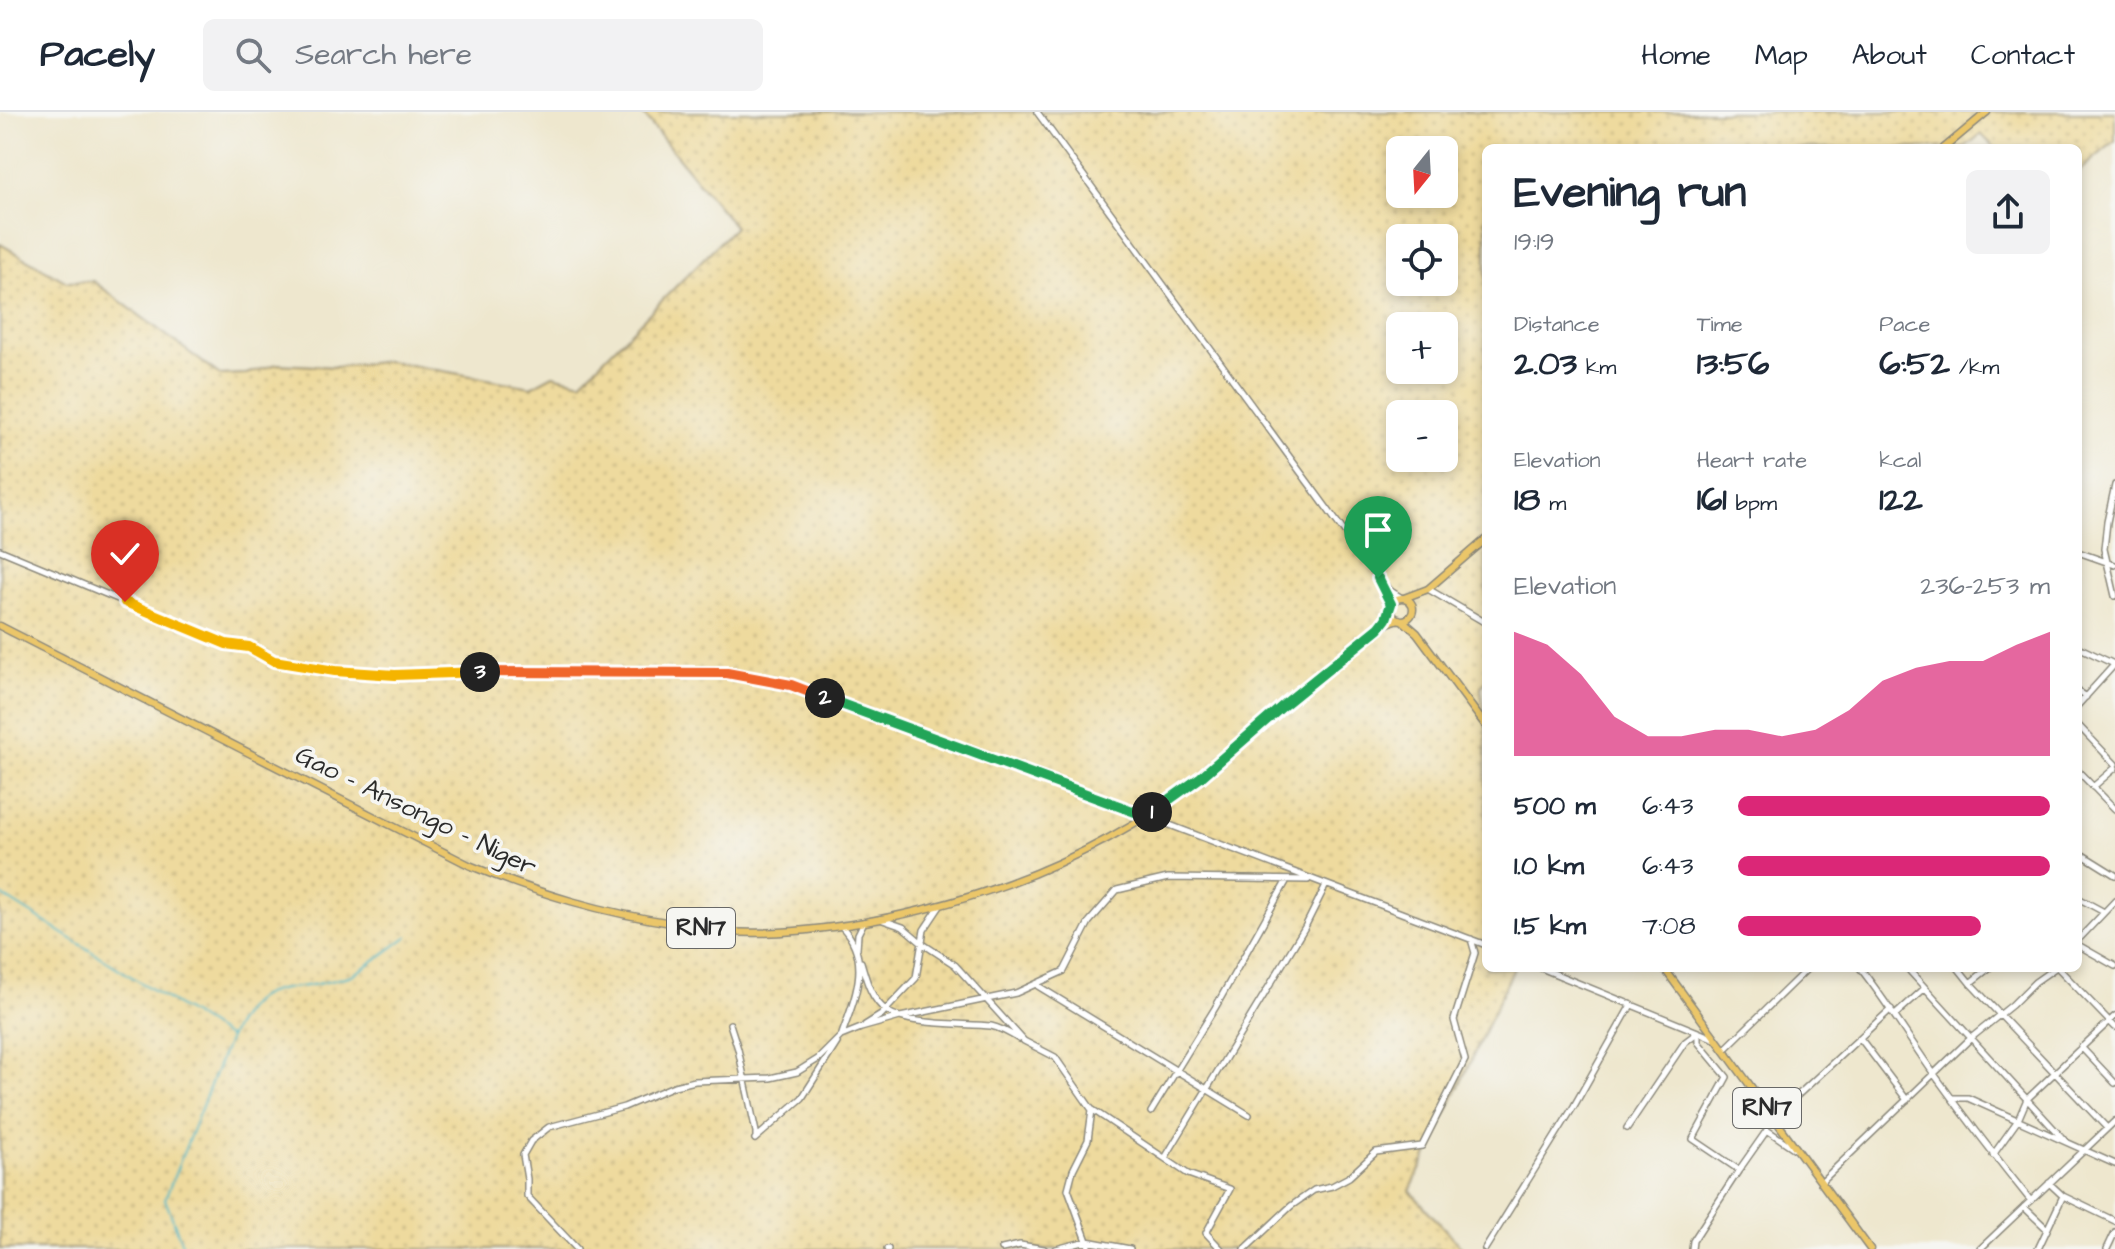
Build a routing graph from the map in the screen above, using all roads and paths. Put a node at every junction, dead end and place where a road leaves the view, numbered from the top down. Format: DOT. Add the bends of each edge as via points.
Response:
graph roads {
  1 [pos="1037,112"];
  2 [pos="1987,112"];
  3 [pos="1949,144"];
  4 [pos="2115,485"];
  5 [pos="1482,542"];
  6 [pos="0,550"];
  7 [pos="2082,553"];
  8 [pos="2107,562"];
  9 [pos="2115,565"];
  10 [pos="1381,583"];
  11 [pos="1426,589"];
  12 [pos="2115,596"];
  13 [pos="1403,598"];
  14 [pos="1391,607"];
  15 [pos="1412,610"];
  16 [pos="1401,620"];
  17 [pos="1482,621"];
  18 [pos="0,626"];
  19 [pos="1379,628"];
  20 [pos="1417,633"];
  21 [pos="2082,649"];
  22 [pos="2115,664"];
  23 [pos="2082,694"];
  24 [pos="2086,697"];
  25 [pos="2082,701"];
  26 [pos="1482,721"];
  27 [pos="2082,729"];
  28 [pos="2115,766"];
  29 [pos="2082,775"];
  30 [pos="2093,787"];
  31 [pos="2115,809"];
  32 [pos="1146,816"];
  33 [pos="2082,854"];
  34 [pos="2115,875"];
  35 [pos="1288,879"];
  36 [pos="1317,881"];
  37 [pos="1326,885"];
  38 [pos="2082,900"];
  39 [pos="2113,905"];
  40 [pos="940,906"];
  41 [pos="2104,912"];
  42 [pos="880,919"];
  43 [pos="864,922"];
  44 [pos="841,926"];
  45 [pos="1471,939"];
  46 [pos="2082,941"];
  47 [pos="1482,943"];
  48 [pos="923,944"];
  49 [pos="2082,947"];
  50 [pos="857,949"];
  51 [pos="2115,966"];
  52 [pos="1551,972"];
  53 [pos="1667,972"];
  54 [pos="1804,972"];
  55 [pos="1863,972"];
  56 [pos="1911,972"];
  57 [pos="1961,972"];
  58 [pos="1984,972"];
  59 [pos="2051,972"];
  60 [pos="2061,972"];
  61 [pos="1970,983"];
  62 [pos="1038,986"];
  63 [pos="1925,988"];
  64 [pos="987,999"];
  65 [pos="1631,1005"];
  66 [pos="885,1010"];
  67 [pos="1893,1012"];
  68 [pos="1999,1014"];
  69 [pos="2115,1016"];
  70 [pos="900,1017"];
  71 [pos="2109,1021"];
  72 [pos="730,1024"];
  73 [pos="2115,1027"];
  74 [pos="861,1028"];
  75 [pos="1698,1032"];
  76 [pos="841,1036"];
  77 [pos="1860,1038"];
  78 [pos="1971,1038"];
  79 [pos="1716,1040"];
  80 [pos="1024,1041"];
  81 [pos="2081,1047"];
  82 [pos="1724,1050"];
  83 [pos="1176,1071"];
  84 [pos="2054,1072"];
  85 [pos="1934,1074"];
  86 [pos="743,1080"];
  87 [pos="2115,1083"];
  88 [pos="1206,1089"];
  89 [pos="1953,1098"];
  90 [pos="2027,1099"];
  91 [pos="1907,1100"];
  92 [pos="1785,1107"];
  93 [pos="1092,1110"];
  94 [pos="1151,1112"];
  95 [pos="1249,1115"];
  96 [pos="2018,1120"];
  97 [pos="2115,1121"];
  98 [pos="1627,1128"];
  99 [pos="2107,1128"];
  100 [pos="2065,1141"];
  101 [pos="2084,1150"];
  102 [pos="1798,1151"];
  103 [pos="1993,1155"];
  104 [pos="1165,1158"];
  105 [pos="2115,1164"];
  106 [pos="1739,1170"];
  107 [pos="1821,1182"];
  108 [pos="2049,1183"];
  109 [pos="2063,1196"];
  110 [pos="2031,1201"];
  111 [pos="2024,1207"];
  112 [pos="2115,1221"];
  113 [pos="2047,1229"];
  114 [pos="2115,1232"];
  115 [pos="1087,1241"];
  116 [pos="577,1249"];
  117 [pos="1002,1249"];
  118 [pos="1044,1249"];
  119 [pos="1056,1249"];
  120 [pos="1090,1249"];
  121 [pos="1130,1249"];
  122 [pos="1221,1249"];
  123 [pos="1245,1249"];
  124 [pos="1485,1249"];
  125 [pos="1692,1249"];
  126 [pos="1870,1249"];
  127 [pos="1980,1249"];
  128 [pos="2038,1249"];
  129 [pos="2107,1249"];
  1 -- 10 [label="street"];
  2 -- 3 [label="main road"];
  4 -- 8 [label="street" via="2104,549"];
  5 -- 11 [label="main road"];
  6 -- 32 [label="street" via="274,661 395,675 727,673 791,685"];
  7 -- 8 [label="street"];
  8 -- 9 [label="street"];
  8 -- 12 [label="street"];
  10 -- 13 [label="street"];
  10 -- 14 [label="street"];
  11 -- 13 [label="main road"];
  11 -- 15 [label="main road"];
  11 -- 17 [label="street"];
  13 -- 14 [label="main road"];
  13 -- 15 [label="main road"];
  14 -- 16 [label="main road"];
  14 -- 19 [label="main road, RN17"];
  15 -- 16 [label="main road"];
  15 -- 20 [label="main road"];
  16 -- 19 [label="main road, RN17"];
  16 -- 20 [label="main road"];
  18 -- 44 [label="main road, Gao - Ansongo - Niger / RN17" via="469,865 518,885 614,913 725,932 789,933"];
  19 -- 32 [label="main road, Gao - Ansongo - Niger / RN17" via="1201,777"];
  20 -- 26 [label="main road"];
  21 -- 22 [label="street"];
  22 -- 24 [label="street"];
  23 -- 24 [label="street"];
  24 -- 25 [label="street"];
  27 -- 28 [label="street"];
  28 -- 30 [label="street"];
  29 -- 30 [label="street"];
  30 -- 31 [label="street"];
  32 -- 36 [label="street"];
  32 -- 40 [label="main road, Gao - Ansongo - Niger / RN17" via="1044,871"];
  33 -- 34 [label="street"];
  35 -- 36 [label="street"];
  35 -- 64 [label="street" via="1168,878 1117,890 1089,922 1064,971 1016,993"];
  35 -- 83 [label="street"];
  36 -- 37 [label="street"];
  37 -- 45 [label="street"];
  37 -- 88 [label="street"];
  38 -- 41 [label="street"];
  39 -- 41 [label="street"];
  40 -- 42 [label="main road, Gao - Ansongo - Niger / RN17"];
  40 -- 48 [label="street" via="924,930"];
  41 -- 46 [label="street"];
  42 -- 43 [label="main road, Gao - Ansongo - Niger / RN17"];
  42 -- 48 [label="street" via="903,927"];
  43 -- 44 [label="main road, Gao - Ansongo - Niger / RN17"];
  43 -- 50 [label="street"];
  44 -- 50 [label="street"];
  45 -- 47 [label="street"];
  45 -- 123 [label="street" via="1475,953 1454,1020 1465,1060 1422,1146 1376,1152 1349,1177 1314,1190 1291,1206"];
  48 -- 64 [label="street" via="955,965"];
  48 -- 66 [label="street" via="916,978"];
  49 -- 51 [label="street"];
  50 -- 66 [label="street" via="868,988"];
  50 -- 76 [label="street" via="860,983"];
  52 -- 65 [label="street"];
  53 -- 79 [label="main road, RN17"];
  54 -- 82 [label="street"];
  55 -- 67 [label="street"];
  56 -- 63 [label="street"];
  57 -- 61 [label="street"];
  58 -- 61 [label="street"];
  59 -- 68 [label="street"];
  60 -- 71 [label="street"];
  61 -- 68 [label="street"];
  62 -- 83 [label="street"];
  63 -- 67 [label="street"];
  63 -- 78 [label="street"];
  64 -- 70 [label="street"];
  64 -- 80 [label="street"];
  65 -- 75 [label="street"];
  65 -- 124 [label="street"];
  66 -- 70 [label="street"];
  66 -- 74 [label="street"];
  67 -- 77 [label="street"];
  67 -- 85 [label="street"];
  68 -- 78 [label="street"];
  68 -- 84 [label="street"];
  69 -- 71 [label="street"];
  70 -- 74 [label="street"];
  70 -- 80 [label="street" via="994,1027"];
  71 -- 73 [label="street"];
  71 -- 81 [label="street"];
  72 -- 86 [label="street"];
  74 -- 76 [label="street"];
  75 -- 79 [label="street"];
  75 -- 98 [label="street" via="1685,1042"];
  75 -- 106 [label="street" via="1698,1042 1727,1077 1693,1139"];
  76 -- 86 [label="street" via="797,1072"];
  76 -- 86 [label="street" via="802,1098 755,1139"];
  77 -- 91 [label="street"];
  77 -- 92 [label="street"];
  78 -- 85 [label="street"];
  78 -- 90 [label="street"];
  79 -- 82 [label="main road, RN17"];
  80 -- 93 [label="street" via="1055,1057"];
  81 -- 84 [label="street"];
  81 -- 87 [label="street"];
  82 -- 102 [label="main road, RN17"];
  83 -- 88 [label="street"];
  83 -- 94 [label="street"];
  84 -- 90 [label="street"];
  84 -- 99 [label="street"];
  85 -- 89 [label="street"];
  85 -- 91 [label="street"];
  86 -- 116 [label="street" via="674,1086 624,1107 549,1127 531,1141 523,1155 527,1196"];
  88 -- 95 [label="street"];
  88 -- 104 [label="street"];
  89 -- 96 [label="street" via="1968,1098"];
  89 -- 103 [label="street"];
  90 -- 96 [label="street"];
  90 -- 100 [label="street"];
  91 -- 107 [label="street"];
  93 -- 104 [label="street"];
  93 -- 115 [label="street" via="1088,1140 1068,1189"];
  96 -- 100 [label="street"];
  96 -- 103 [label="street"];
  97 -- 99 [label="street"];
  99 -- 101 [label="street"];
  100 -- 101 [label="street"];
  101 -- 105 [label="street"];
  101 -- 108 [label="street"];
  102 -- 106 [label="street" via="1767,1130"];
  102 -- 107 [label="main road, RN17"];
  103 -- 110 [label="street"];
  104 -- 122 [label="street" via="1188,1174 1230,1189 1206,1233"];
  106 -- 125 [label="street"];
  107 -- 126 [label="main road, RN17"];
  108 -- 109 [label="street"];
  108 -- 110 [label="street"];
  109 -- 112 [label="street"];
  109 -- 113 [label="street"];
  110 -- 111 [label="street"];
  111 -- 113 [label="street"];
  111 -- 127 [label="street"];
  113 -- 128 [label="street"];
  114 -- 129 [label="street"];
  115 -- 119 [label="street"];
  115 -- 120 [label="street"];
  115 -- 121 [label="street"];
  117 -- 118 [label="street"];
}
